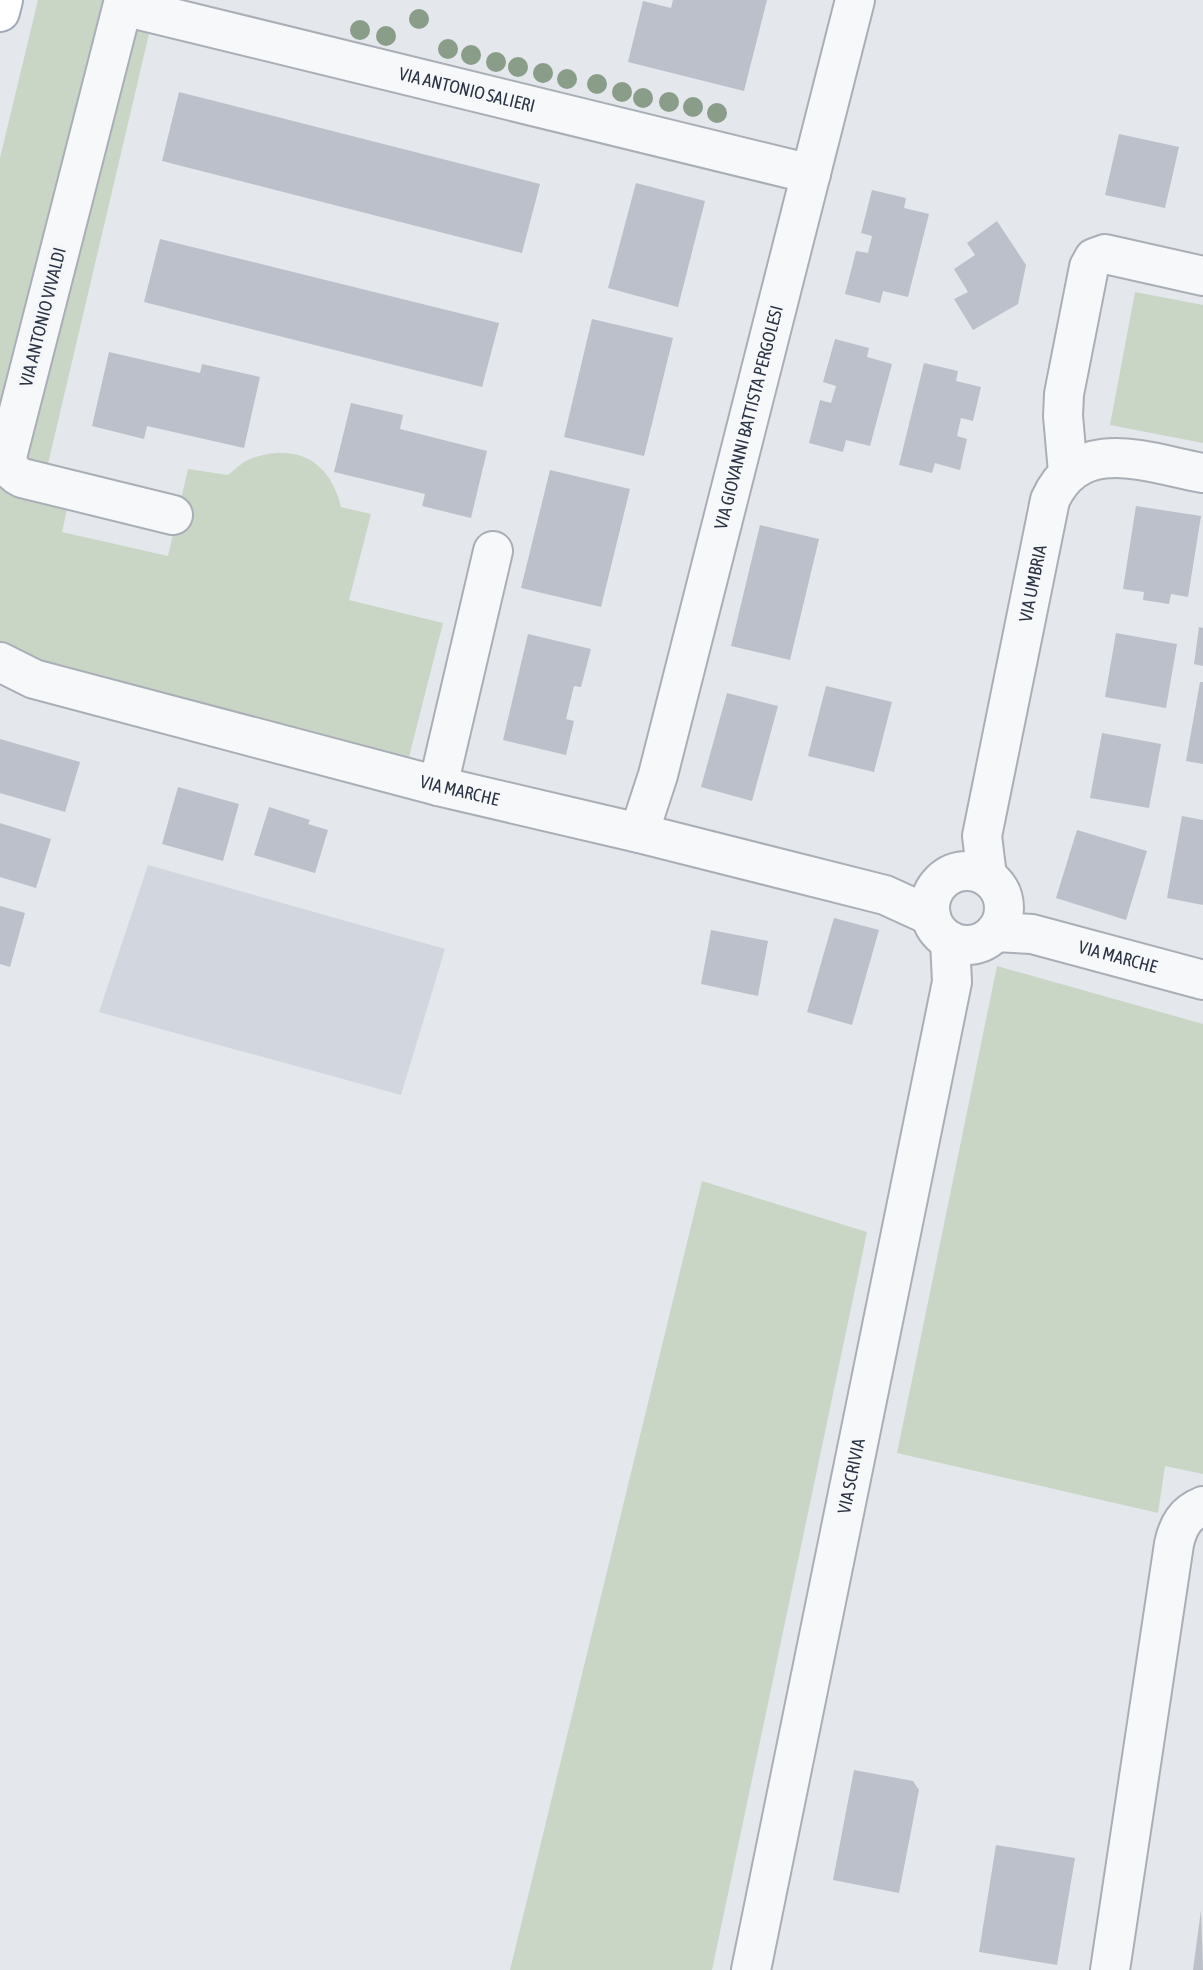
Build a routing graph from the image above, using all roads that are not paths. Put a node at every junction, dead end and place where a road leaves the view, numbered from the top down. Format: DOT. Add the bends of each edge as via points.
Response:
graph roads {
  1 [pos="3,0"];
  2 [pos="855,0"];
  3 [pos="124,3"];
  4 [pos="0,12"];
  5 [pos="811,174"];
  6 [pos="1203,276"];
  7 [pos="1068,472"];
  8 [pos="1203,473"];
  9 [pos="173,515"];
  10 [pos="493,551"];
  11 [pos="11,675"];
  12 [pos="438,786"];
  13 [pos="639,833"];
  14 [pos="974,874"];
  15 [pos="974,926"];
  16 [pos="1203,980"];
  17 [pos="1203,1506"];
  18 [pos="751,1970"];
  19 [pos="1110,1970"];
  1 -- 4 [label="main road"];
  2 -- 5 [label="street, VIA GIOVANNI BATTISTA PERGOLESI"];
  3 -- 5 [label="street, VIA ANTONIO SALIERI"];
  3 -- 9 [label="street, VIA ANTONIO VIVALDI" via="7,457 13,474 22,478"];
  5 -- 13 [label="street, VIA GIOVANNI BATTISTA PERGOLESI" via="658,775"];
  6 -- 7 [label="street" via="1105,254 1094,258 1064,394"];
  7 -- 8 [label="street" via="1099,458 1119,458"];
  7 -- 14 [label="street, VIA UMBRIA" via="1050,500"];
  10 -- 12 [label="street"];
  11 -- 12 [label="street, VIA MARCHE"];
  12 -- 13 [label="street, VIA MARCHE"];
  13 -- 15 [label="street, VIA MARCHE" via="885,895"];
  14 -- 15 [label="street" via="999,889 1004,906"];
  14 -- 15 [label="street" via="943,880"];
  15 -- 16 [label="street, VIA MARCHE"];
  15 -- 18 [label="street, VIA SCRIVIA" via="952,982"];
  17 -- 19 [label="street" via="1184,1518 1174,1544"];
}
